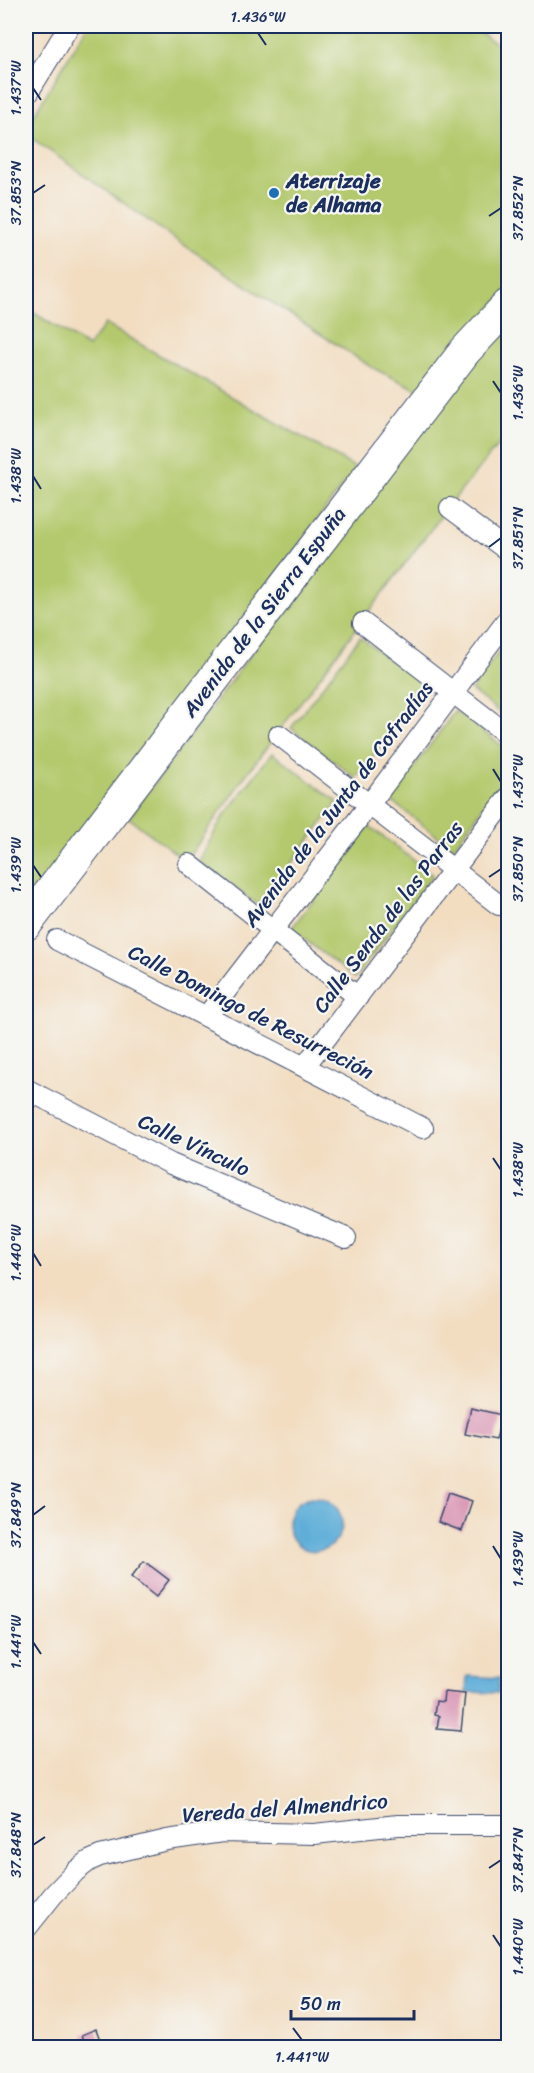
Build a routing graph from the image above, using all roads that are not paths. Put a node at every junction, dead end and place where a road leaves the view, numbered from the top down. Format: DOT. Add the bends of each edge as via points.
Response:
graph roads {
  1 [pos="69,26"];
  2 [pos="26,96"];
  3 [pos="508,305"];
  4 [pos="450,507"];
  5 [pos="508,551"];
  6 [pos="508,619"];
  7 [pos="363,623"];
  8 [pos="453,693"];
  9 [pos="279,735"];
  10 [pos="508,735"];
  11 [pos="508,798"];
  12 [pos="369,805"];
  13 [pos="189,864"];
  14 [pos="454,870"];
  15 [pos="499,905"];
  16 [pos="26,924"];
  17 [pos="272,930"];
  18 [pos="57,940"];
  19 [pos="358,997"];
  20 [pos="206,1017"];
  21 [pos="305,1066"];
  22 [pos="26,1089"];
  23 [pos="423,1128"];
  24 [pos="346,1238"];
  25 [pos="508,1825"];
  26 [pos="26,1929"];
  1 -- 2 [label="street"];
  3 -- 16 [label="main road, Avenida de la Sierra Espuña" via="465,351"];
  4 -- 5 [label="street"];
  6 -- 8 [label="street, Avenida de la Junta de Cofradías"];
  7 -- 8 [label="street"];
  8 -- 10 [label="street"];
  8 -- 12 [label="street, Avenida de la Junta de Cofradías"];
  9 -- 12 [label="street"];
  11 -- 14 [label="street, Calle Senda de las Parras"];
  12 -- 14 [label="street"];
  12 -- 17 [label="street, Avenida de la Junta de Cofradías"];
  13 -- 17 [label="street"];
  14 -- 15 [label="street"];
  14 -- 19 [label="street, Calle Senda de las Parras"];
  17 -- 19 [label="street"];
  17 -- 20 [label="street, Avenida de la Junta de Cofradías"];
  18 -- 20 [label="street, Calle Domingo de Resurreción"];
  19 -- 21 [label="street, Calle Senda de las Parras"];
  20 -- 21 [label="street, Calle Domingo de Resurreción"];
  21 -- 23 [label="street, Calle Domingo de Resurreción"];
  22 -- 24 [label="street, Calle Vínculo" via="171,1164"];
  25 -- 26 [label="street, Vereda del Almendrico" via="399,1825 314,1834 222,1832 168,1840 89,1861 52,1894"];
}
